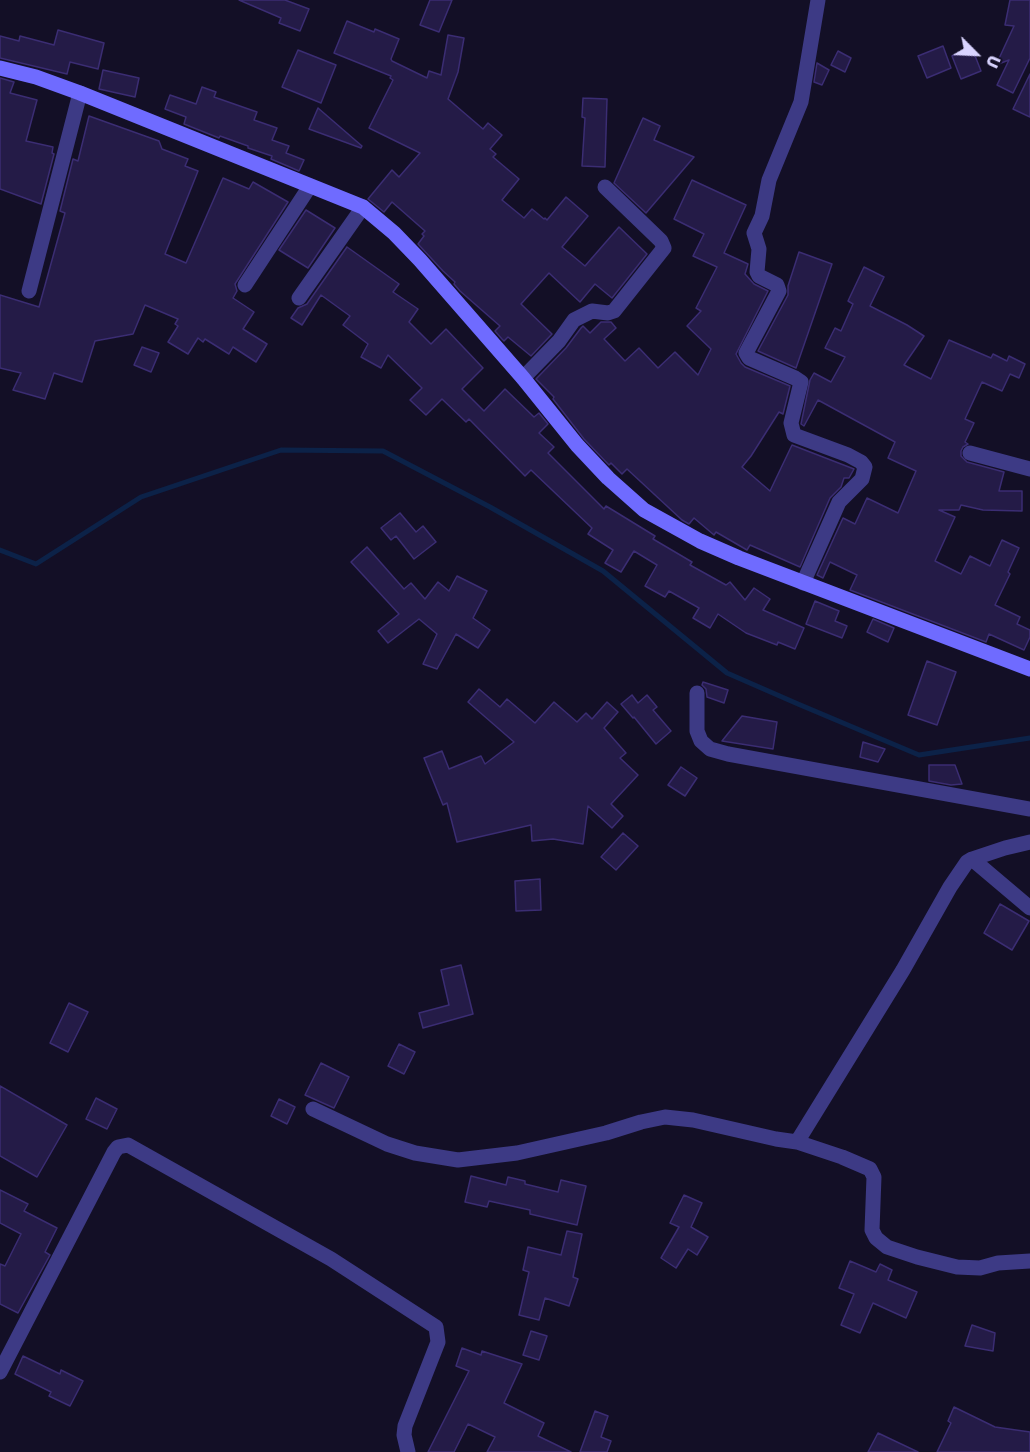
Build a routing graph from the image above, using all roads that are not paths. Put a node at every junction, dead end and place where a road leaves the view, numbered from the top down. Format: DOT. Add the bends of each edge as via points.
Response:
graph roads {
  1 [pos="818,0"];
  2 [pos="0,68"];
  3 [pos="80,93"];
  4 [pos="310,186"];
  5 [pos="605,187"];
  6 [pos="363,207"];
  7 [pos="245,285"];
  8 [pos="29,291"];
  9 [pos="299,298"];
  10 [pos="524,378"];
  11 [pos="970,453"];
  12 [pos="1030,469"];
  13 [pos="802,583"];
  14 [pos="1030,669"];
  15 [pos="697,693"];
  16 [pos="1030,809"];
  17 [pos="1030,842"];
  18 [pos="972,858"];
  19 [pos="1030,908"];
  20 [pos="313,1109"];
  21 [pos="797,1142"];
  22 [pos="1030,1261"];
  23 [pos="0,1372"];
  24 [pos="408,1452"];
  1 -- 13 [label="street" via="801,102 769,180 762,216 754,233 759,249 757,272 777,285 779,291 746,353 748,358 801,382 791,423 795,436 848,455 865,467 862,479 839,502"];
  2 -- 3 [label="main road"];
  3 -- 4 [label="main road"];
  3 -- 8 [label="street"];
  4 -- 6 [label="main road"];
  4 -- 7 [label="street"];
  5 -- 10 [label="street" via="664,248 614,311 592,311 574,320"];
  6 -- 9 [label="street"];
  6 -- 10 [label="main road" via="420,260"];
  10 -- 13 [label="main road" via="577,445 644,510 700,541"];
  11 -- 12 [label="street"];
  13 -- 14 [label="main road"];
  15 -- 16 [label="street" via="697,731 710,749"];
  17 -- 18 [label="street"];
  18 -- 19 [label="street"];
  18 -- 21 [label="street" via="950,887"];
  20 -- 21 [label="street" via="387,1144 458,1160 517,1153 664,1118 693,1120"];
  21 -- 22 [label="street" via="870,1169 874,1177 872,1230 887,1247 957,1267 980,1269 998,1263"];
  23 -- 24 [label="street" via="114,1152 128,1145 331,1259 436,1328 438,1342 405,1426"];
}
